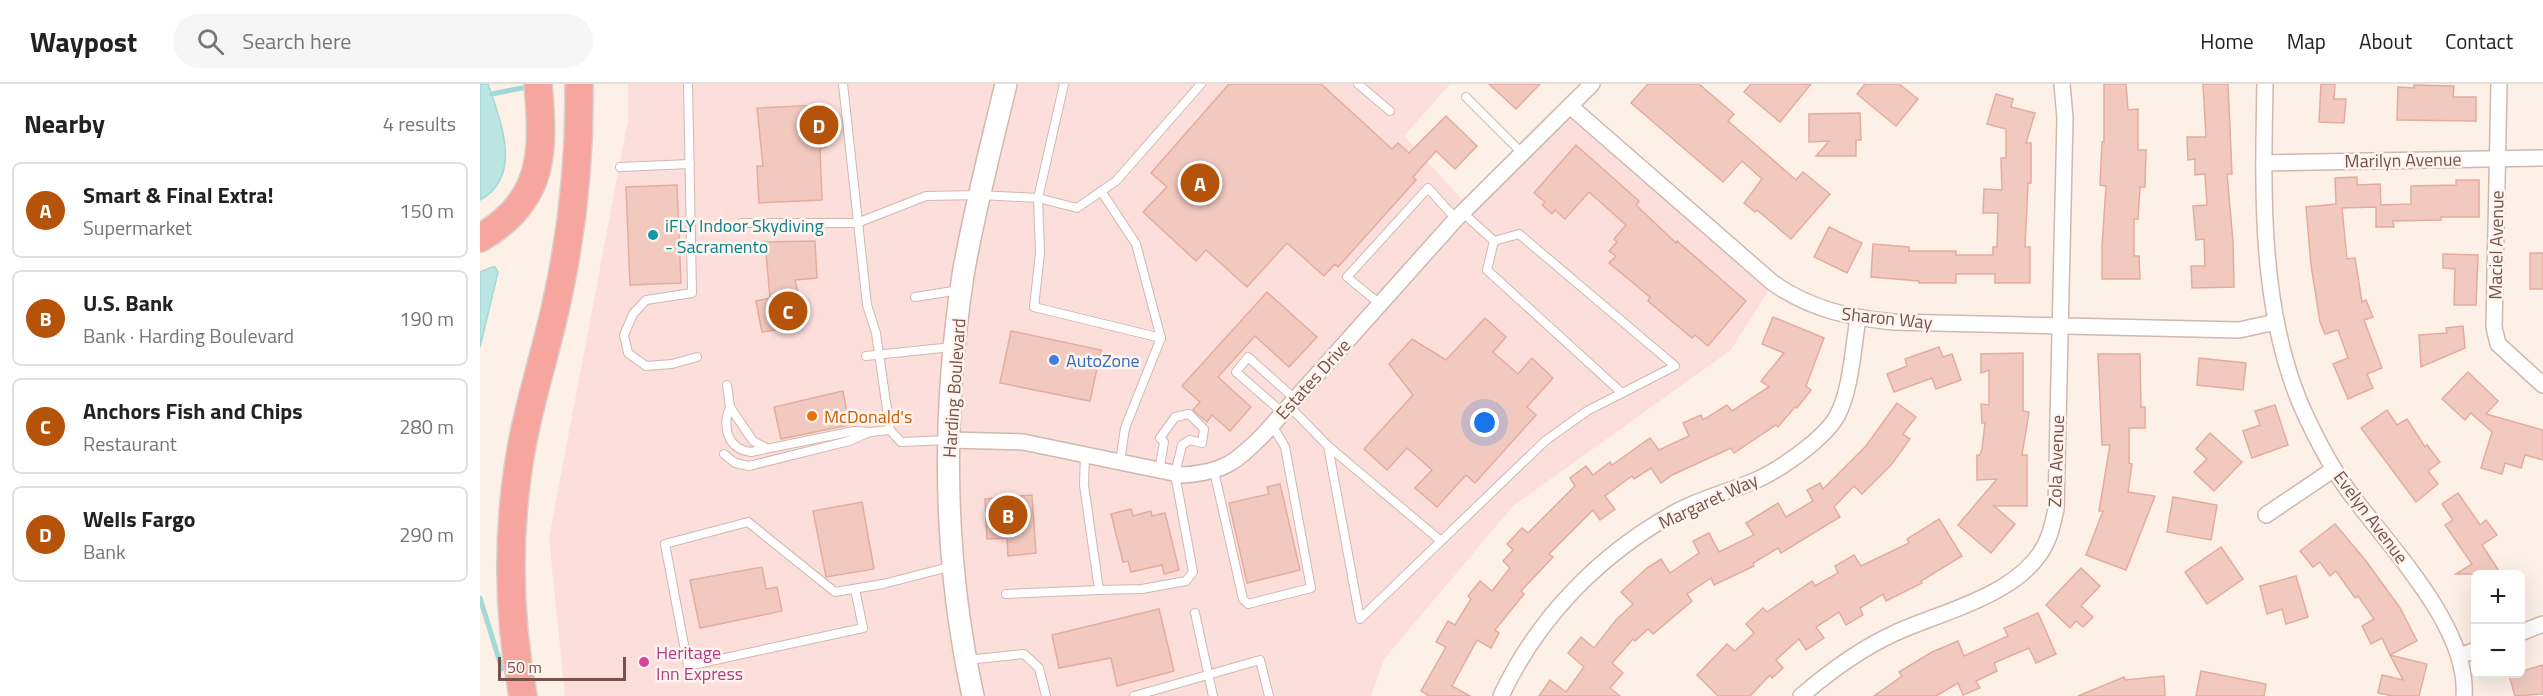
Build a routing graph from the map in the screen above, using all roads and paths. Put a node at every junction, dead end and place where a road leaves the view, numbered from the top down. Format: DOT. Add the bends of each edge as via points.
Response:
graph roads {
  1 [pos="538,84"];
  2 [pos="579,84"];
  3 [pos="688,84"];
  4 [pos="843,84"];
  5 [pos="1006,84"];
  6 [pos="1064,84"];
  7 [pos="1201,84"];
  8 [pos="1358,84"];
  9 [pos="1592,84"];
  10 [pos="2062,84"];
  11 [pos="2265,84"];
  12 [pos="2499,84"];
  13 [pos="1466,97"];
  14 [pos="1570,106"];
  15 [pos="1390,111"];
  16 [pos="1522,153"];
  17 [pos="2543,158"];
  18 [pos="2498,159"];
  19 [pos="2264,163"];
  20 [pos="690,164"];
  21 [pos="620,167"];
  22 [pos="1101,191"];
  23 [pos="980,195"];
  24 [pos="1038,198"];
  25 [pos="1459,216"];
  26 [pos="857,223"];
  27 [pos="742,224"];
  28 [pos="480,238"];
  29 [pos="1494,241"];
  30 [pos="962,290"];
  31 [pos="915,297"];
  32 [pos="1380,304"];
  33 [pos="1858,319"];
  34 [pos="2276,322"];
  35 [pos="2058,326"];
  36 [pos="1161,338"];
  37 [pos="954,346"];
  38 [pos="878,354"];
  39 [pos="866,356"];
  40 [pos="697,357"];
  41 [pos="728,385"];
  42 [pos="2543,385"];
  43 [pos="1622,393"];
  44 [pos="1289,406"];
  45 [pos="730,407"];
  46 [pos="1272,425"];
  47 [pos="890,430"];
  48 [pos="870,432"];
  49 [pos="949,440"];
  50 [pos="1328,446"];
  51 [pos="766,448"];
  52 [pos="724,454"];
  53 [pos="1085,454"];
  54 [pos="1120,462"];
  55 [pos="2334,470"];
  56 [pos="1159,471"];
  57 [pos="1214,471"];
  58 [pos="1175,474"];
  59 [pos="2266,515"];
  60 [pos="1441,541"];
  61 [pos="953,566"];
  62 [pos="855,589"];
  63 [pos="1099,590"];
  64 [pos="1006,594"];
  65 [pos="1195,613"];
  66 [pos="2543,624"];
  67 [pos="2525,631"];
  68 [pos="2471,652"];
  69 [pos="2459,656"];
  70 [pos="965,660"];
  71 [pos="1209,676"];
  72 [pos="523,696"];
  73 [pos="973,696"];
  74 [pos="1046,696"];
  75 [pos="1134,696"];
  76 [pos="1214,696"];
  77 [pos="1269,696"];
  78 [pos="1501,696"];
  79 [pos="1801,696"];
  80 [pos="2464,696"];
  1 -- 28 [label="highway" via="539,163 520,207"];
  2 -- 72 [label="highway" via="579,153 568,250 518,469 510,603"];
  3 -- 20 [label="lane"];
  4 -- 26 [label="lane"];
  5 -- 23 [label="main road, Harding Boulevard"];
  6 -- 24 [label="lane"];
  7 -- 22 [label="lane" via="1116,181"];
  8 -- 15 [label="lane"];
  9 -- 14 [label="street, Estates Drive"];
  10 -- 35 [label="street, Zola Avenue" via="2065,118"];
  11 -- 19 [label="street, Evelyn Avenue"];
  12 -- 18 [label="street, Maciel Avenue"];
  13 -- 16 [label="lane"];
  14 -- 16 [label="street, Estates Drive"];
  14 -- 33 [label="street, Sharon Way" via="1773,283 1825,310"];
  16 -- 25 [label="street, Estates Drive"];
  17 -- 18 [label="street, Marilyn Avenue"];
  18 -- 19 [label="street, Marilyn Avenue"];
  18 -- 42 [label="street, Maciel Avenue" via="2494,327 2498,344"];
  19 -- 34 [label="street, Evelyn Avenue" via="2265,224"];
  20 -- 21 [label="lane"];
  20 -- 40 [label="lane" via="692,293 646,300 633,314 624,335 628,353 646,366"];
  22 -- 24 [label="lane" via="1077,207"];
  22 -- 36 [label="lane" via="1136,244"];
  23 -- 24 [label="lane"];
  23 -- 26 [label="lane" via="926,196"];
  23 -- 30 [label="main road, Harding Boulevard"];
  24 -- 36 [label="lane" via="1040,253 1034,307"];
  25 -- 29 [label="lane"];
  25 -- 32 [label="street, Estates Drive"];
  25 -- 32 [label="lane" via="1428,188 1347,277"];
  26 -- 27 [label="lane"];
  26 -- 38 [label="lane" via="867,305"];
  29 -- 43 [label="lane" via="1487,270"];
  29 -- 43 [label="lane" via="1519,234 1675,366"];
  30 -- 31 [label="lane"];
  30 -- 37 [label="main road, Harding Boulevard"];
  32 -- 44 [label="street, Estates Drive"];
  33 -- 35 [label="street, Sharon Way"];
  33 -- 78 [label="street, Margaret Way" via="1845,393 1837,416 1824,434 1770,473 1677,512 1602,561 1547,621"];
  34 -- 35 [label="street, Sharon Way" via="2239,330"];
  34 -- 55 [label="street, Evelyn Avenue" via="2300,401"];
  35 -- 79 [label="street, Zola Avenue" via="2056,509 2049,537 2038,558 1997,590 1893,633 1851,658"];
  36 -- 54 [label="lane" via="1125,429"];
  37 -- 38 [label="lane"];
  37 -- 49 [label="main road, Harding Boulevard"];
  38 -- 39 [label="lane"];
  38 -- 47 [label="lane"];
  41 -- 45 [label="lane"];
  43 -- 60 [label="lane" via="1587,411 1545,441"];
  44 -- 44 [label="lane" via="1248,357 1236,372"];
  44 -- 46 [label="street, Estates Drive"];
  44 -- 50 [label="lane"];
  45 -- 51 [label="lane" via="753,441"];
  45 -- 51 [label="lane" via="725,419 735,447 751,452"];
  46 -- 57 [label="street, Estates Drive" via="1243,456"];
  46 -- 57 [label="lane" via="1285,447 1311,588 1248,604 1243,599"];
  47 -- 48 [label="lane"];
  47 -- 49 [label="lane" via="901,442"];
  48 -- 51 [label="lane" via="854,431"];
  48 -- 52 [label="lane" via="849,441 749,465 735,463"];
  49 -- 53 [label="street, Estates Drive" via="1023,442"];
  49 -- 61 [label="main road, Harding Boulevard"];
  50 -- 60 [label="lane"];
  50 -- 60 [label="lane" via="1360,619"];
  53 -- 54 [label="street, Estates Drive"];
  53 -- 63 [label="lane" via="1084,485"];
  54 -- 56 [label="street, Estates Drive"];
  55 -- 59 [label="street"];
  55 -- 69 [label="street, Evelyn Avenue" via="2418,580"];
  56 -- 58 [label="street, Estates Drive"];
  56 -- 58 [label="lane" via="1164,442 1160,438 1175,417 1189,414 1204,429 1202,443 1190,440 1182,445"];
  57 -- 58 [label="street, Estates Drive"];
  58 -- 63 [label="lane" via="1193,572 1185,581 1142,589"];
  61 -- 62 [label="lane"];
  61 -- 70 [label="main road, Harding Boulevard"];
  62 -- 62 [label="lane" via="835,592 748,522 665,544 688,666 863,628"];
  63 -- 64 [label="lane"];
  65 -- 71 [label="lane"];
  66 -- 67 [label="street"];
  68 -- 69 [label="street"];
  69 -- 80 [label="street, Evelyn Avenue"];
  70 -- 73 [label="main road, Harding Boulevard"];
  70 -- 74 [label="lane" via="1024,654 1039,668"];
  71 -- 75 [label="lane"];
  71 -- 76 [label="lane"];
  71 -- 77 [label="lane" via="1260,660"];
}
